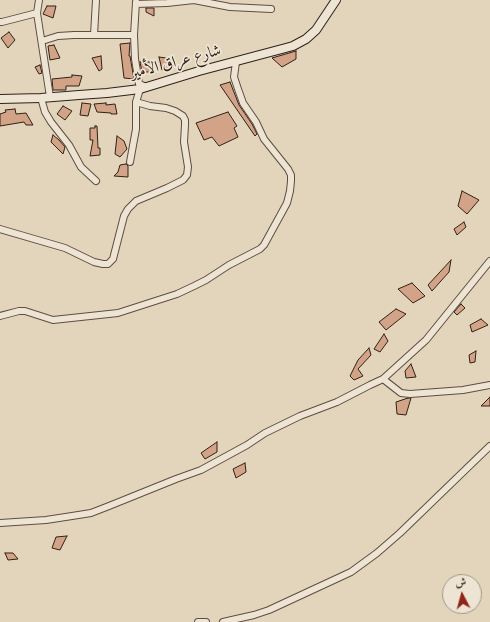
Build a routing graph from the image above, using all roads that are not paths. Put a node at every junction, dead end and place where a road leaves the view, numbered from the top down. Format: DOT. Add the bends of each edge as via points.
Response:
graph roads {
  1 [pos="39,0"];
  2 [pos="96,0"];
  3 [pos="336,0"];
  4 [pos="136,2"];
  5 [pos="272,9"];
  6 [pos="37,13"];
  7 [pos="0,22"];
  8 [pos="94,35"];
  9 [pos="134,35"];
  10 [pos="42,41"];
  11 [pos="236,62"];
  12 [pos="143,88"];
  13 [pos="46,98"];
  14 [pos="0,99"];
  15 [pos="136,102"];
  16 [pos="130,162"];
  17 [pos="96,181"];
  18 [pos="0,229"];
  19 [pos="490,261"];
  20 [pos="0,316"];
  21 [pos="383,379"];
  22 [pos="490,385"];
  23 [pos="490,446"];
  24 [pos="0,523"];
  25 [pos="198,622"];
  26 [pos="206,622"];
  27 [pos="223,622"];
  1 -- 6 [label="street"];
  2 -- 8 [label="street"];
  3 -- 11 [label="main road, شارع عراق الأمير" via="316,30 306,39 282,49"];
  4 -- 5 [label="street" via="194,0 230,7"];
  4 -- 9 [label="street"];
  6 -- 7 [label="street"];
  6 -- 10 [label="street"];
  8 -- 9 [label="street"];
  8 -- 10 [label="street" via="65,35"];
  9 -- 12 [label="street" via="139,84"];
  10 -- 13 [label="street"];
  11 -- 12 [label="main road, شارع عراق الأمير"];
  11 -- 20 [label="street" via="234,77 243,102 264,139 291,175 287,203 264,245 206,280 177,294 118,313 53,320 24,311"];
  12 -- 13 [label="main road, شارع عراق الأمير"];
  12 -- 15 [label="street"];
  13 -- 14 [label="main road, شارع عراق الأمير"];
  13 -- 17 [label="street" via="48,117 82,167"];
  15 -- 16 [label="street" via="136,129"];
  15 -- 18 [label="street" via="166,108 182,116 185,125 187,175 184,180 136,201 128,209 112,259 108,264 94,262 65,248"];
  19 -- 21 [label="street" via="426,340"];
  21 -- 22 [label="street" via="401,393 410,394"];
  21 -- 24 [label="street" via="265,433 201,470 109,506 72,516"];
  23 -- 27 [label="street" via="400,534 351,572 269,610"];
  25 -- 26 [label="street"];
}
